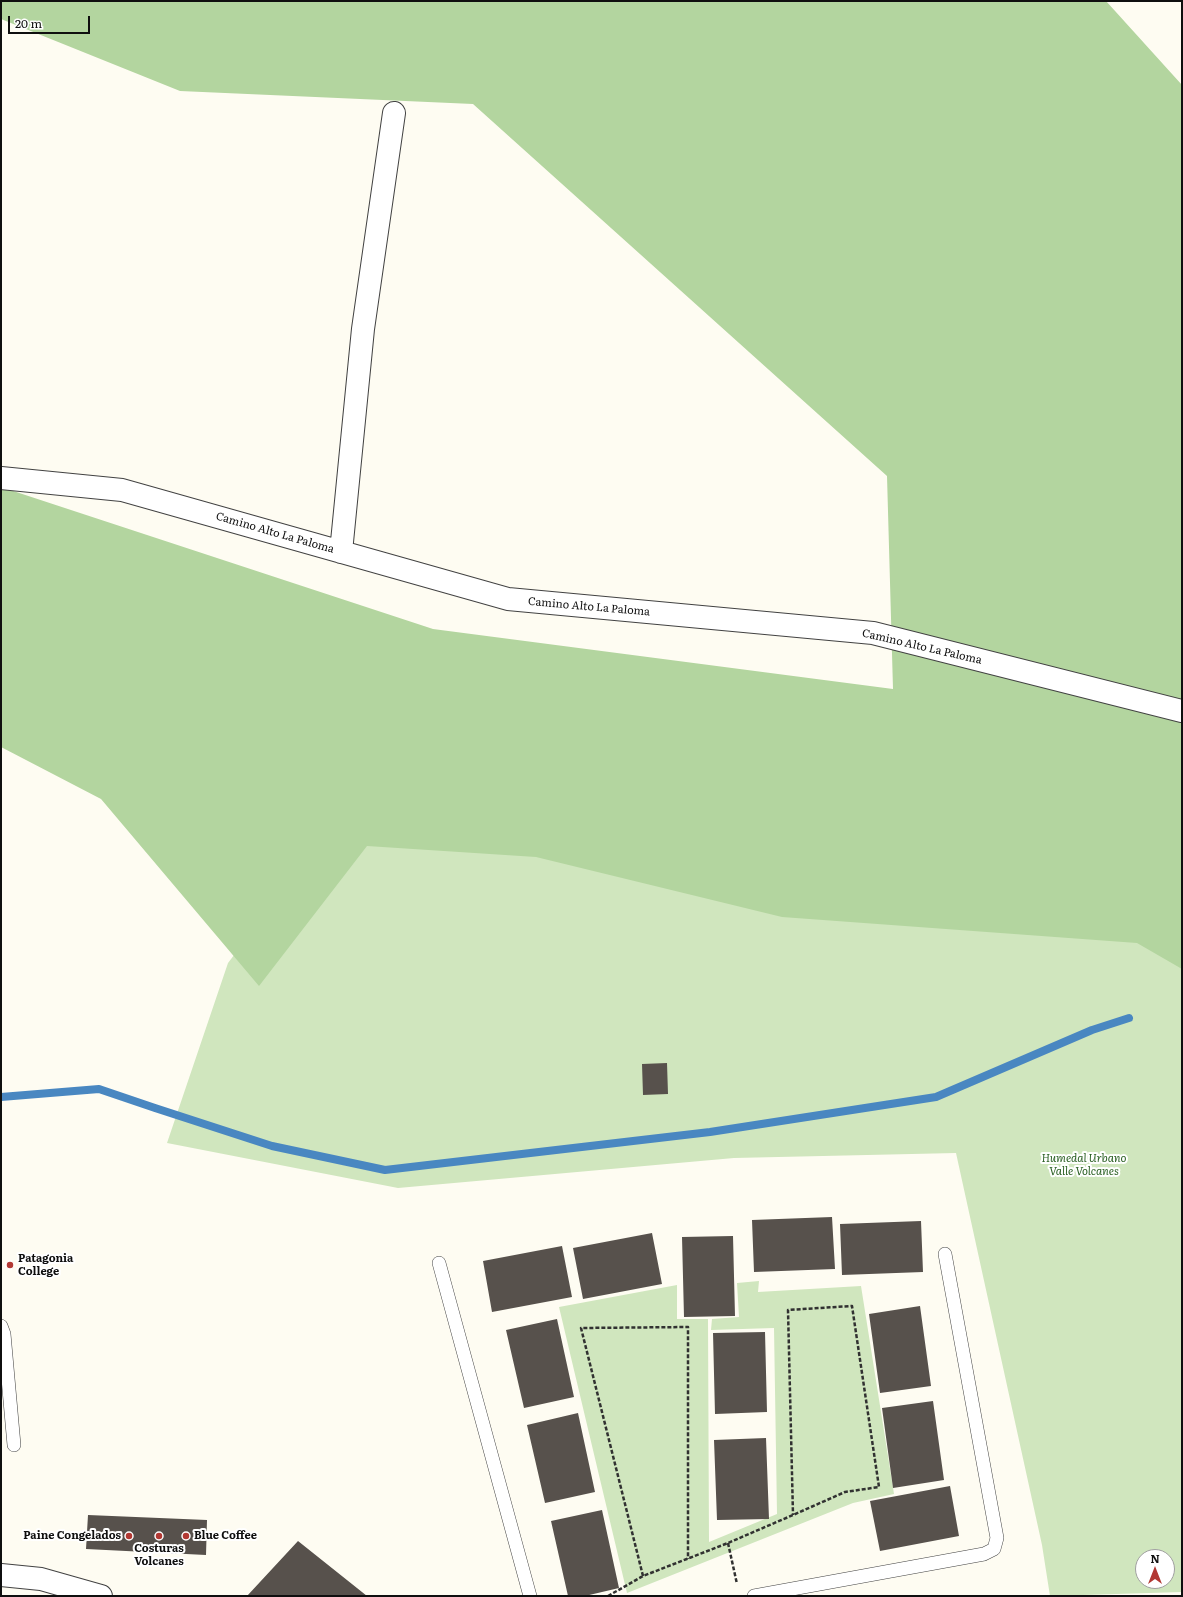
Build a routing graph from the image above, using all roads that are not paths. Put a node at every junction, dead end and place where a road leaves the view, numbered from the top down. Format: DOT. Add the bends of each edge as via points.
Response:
graph roads {
  1 [pos="394,113"];
  2 [pos="1,478"];
  3 [pos="341,552"];
  4 [pos="1182,711"];
  5 [pos="945,1254"];
  6 [pos="439,1263"];
  7 [pos="1,1326"];
  8 [pos="14,1445"];
  9 [pos="1,1575"];
  10 [pos="101,1596"];
  11 [pos="530,1596"];
  12 [pos="754,1596"];
  1 -- 3 [label="street" via="363,329"];
  2 -- 3 [label="street, Camino Alto La Paloma" via="122,490"];
  3 -- 4 [label="street, Camino Alto La Paloma" via="508,599 873,633"];
  5 -- 12 [label="lane" via="997,1538 994,1549 984,1554"];
  6 -- 11 [label="lane"];
  7 -- 8 [label="lane" via="4,1334"];
  9 -- 10 [label="street" via="41,1579"];
}
